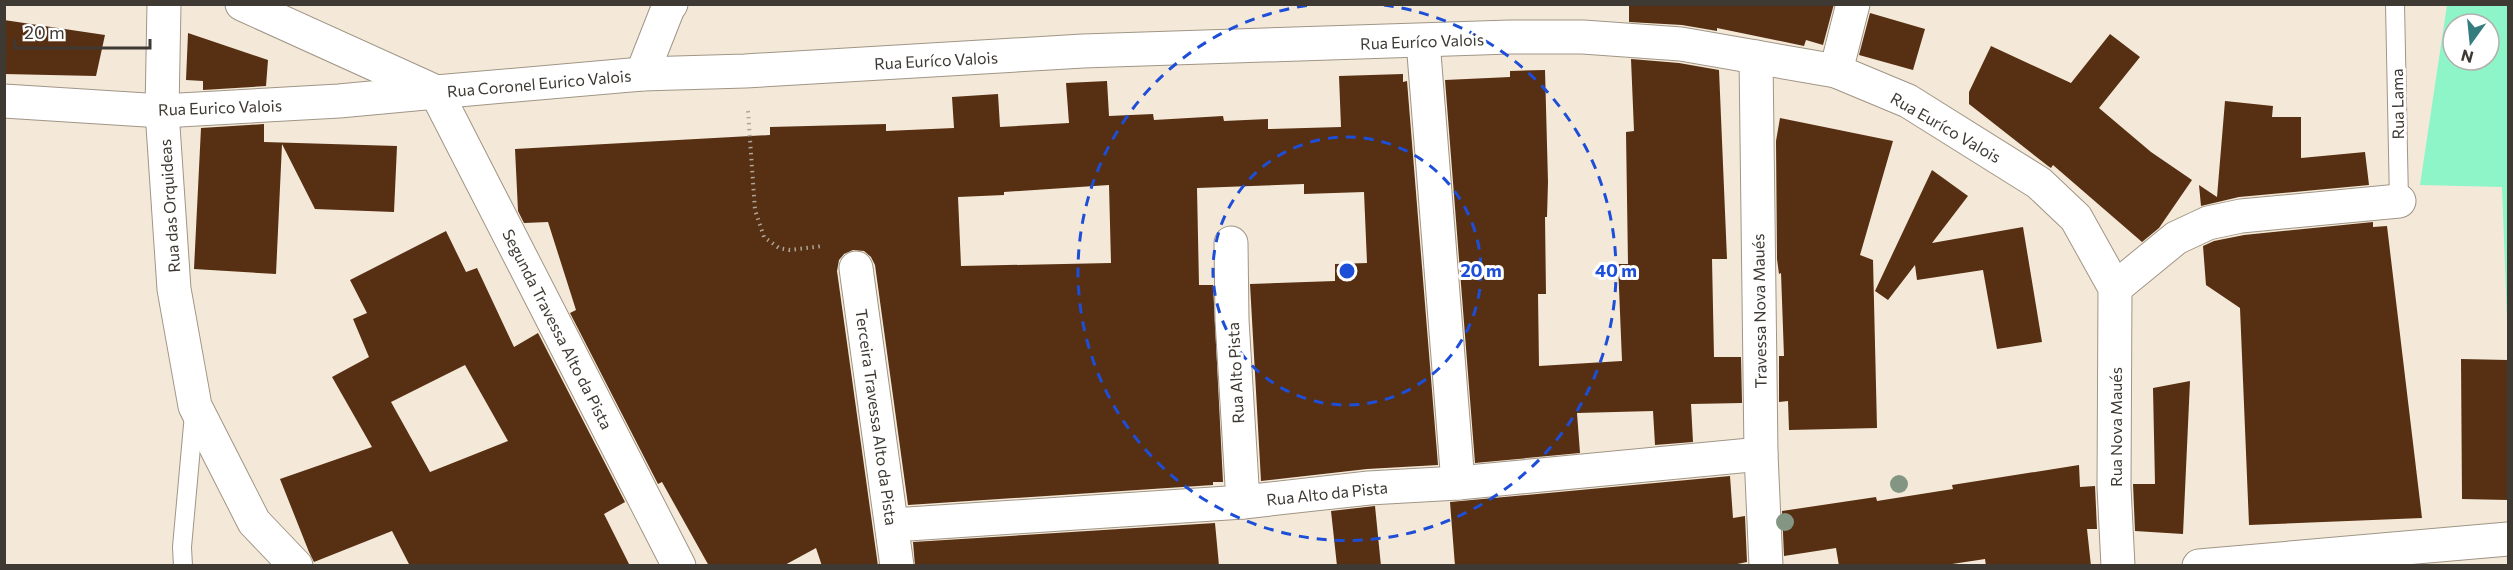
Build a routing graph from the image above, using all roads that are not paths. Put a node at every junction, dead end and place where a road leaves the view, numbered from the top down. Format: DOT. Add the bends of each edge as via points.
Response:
graph roads {
  1 [pos="164,4"];
  2 [pos="242,4"];
  3 [pos="671,4"];
  4 [pos="1853,4"];
  5 [pos="2395,6"];
  6 [pos="1424,41"];
  7 [pos="1756,57"];
  8 [pos="1836,71"];
  9 [pos="642,74"];
  10 [pos="436,92"];
  11 [pos="4,101"];
  12 [pos="162,111"];
  13 [pos="2399,201"];
  14 [pos="1231,243"];
  15 [pos="856,268"];
  16 [pos="2115,288"];
  17 [pos="195,406"];
  18 [pos="1761,454"];
  19 [pos="1458,483"];
  20 [pos="1243,502"];
  21 [pos="893,525"];
  22 [pos="2508,540"];
  23 [pos="183,566"];
  24 [pos="296,566"];
  25 [pos="680,566"];
  26 [pos="897,566"];
  27 [pos="1766,566"];
  28 [pos="2118,566"];
  29 [pos="2199,566"];
  1 -- 12 [label="street, Rua das Orquideas"];
  2 -- 10 [label="street"];
  3 -- 9 [label="street"];
  4 -- 8 [label="street"];
  5 -- 13 [label="lane, Rua Lama"];
  6 -- 7 [label="street, Rua Euríco Valois" via="1583,37 1681,44"];
  6 -- 9 [label="street, Rua Euríco Valois" via="1083,51"];
  6 -- 19 [label="street"];
  7 -- 8 [label="street, Rua Euríco Valois"];
  7 -- 18 [label="street, Travessa Nova Maués"];
  8 -- 16 [label="street, Rua Euríco Valois" via="1908,101 2039,183 2076,218"];
  9 -- 10 [label="street, Rua Coronel Eurico Valois"];
  10 -- 12 [label="street, Rua Eurico Valois"];
  10 -- 25 [label="street, Segunda Travessa Alto da Pista"];
  11 -- 12 [label="street, Rua Eurico Valois"];
  12 -- 17 [label="street, Rua das Orquideas" via="174,289"];
  13 -- 16 [label="street" via="2241,216 2208,223 2176,238"];
  14 -- 20 [label="street, Rua Alto Pista"];
  15 -- 21 [label="street, Terceira Travessa Alto da Pista"];
  16 -- 28 [label="street, Rua Nova Maués" via="2114,487"];
  17 -- 23 [label="lane"];
  17 -- 24 [label="street" via="254,522"];
  18 -- 19 [label="street, Rua Alto da Pista"];
  18 -- 27 [label="street, Travessa Nova Maués"];
  19 -- 20 [label="street, Rua Alto da Pista"];
  20 -- 21 [label="street, Rua Alto da Pista"];
  21 -- 26 [label="street, Terceira Travessa Alto da Pista"];
  22 -- 29 [label="street"];
}
